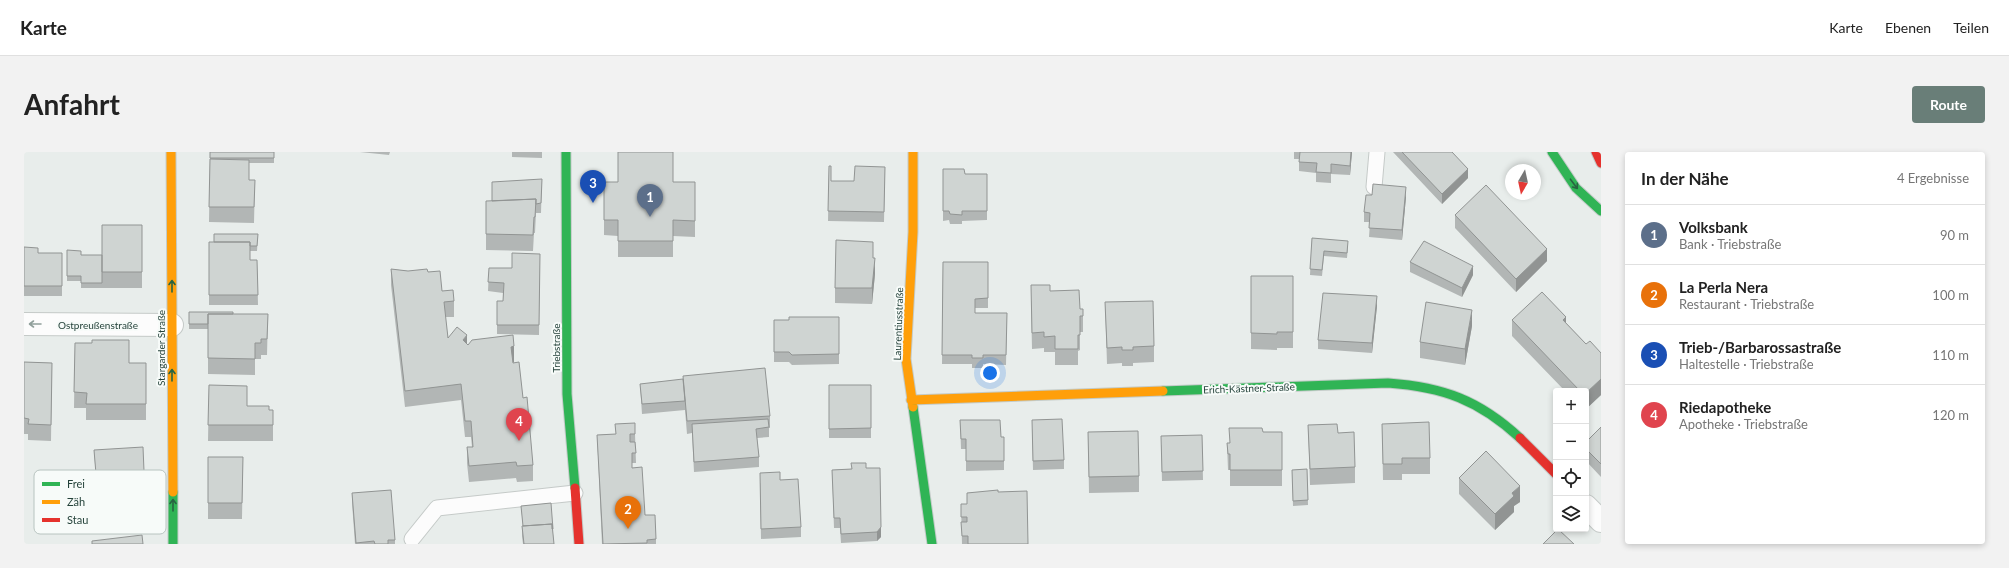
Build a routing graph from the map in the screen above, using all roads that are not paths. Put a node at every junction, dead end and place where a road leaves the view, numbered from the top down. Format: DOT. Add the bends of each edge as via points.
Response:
graph roads {
  1 [pos="171,152"];
  2 [pos="566,152"];
  3 [pos="913,152"];
  4 [pos="1377,152"];
  5 [pos="1552,152"];
  6 [pos="1596,152"];
  7 [pos="1601,162"];
  8 [pos="1374,187"];
  9 [pos="1601,211"];
  10 [pos="24,324"];
  11 [pos="172,325"];
  12 [pos="912,400"];
  13 [pos="1553,471"];
  14 [pos="575,493"];
  15 [pos="1589,509"];
  16 [pos="1601,521"];
  17 [pos="412,539"];
  18 [pos="173,544"];
  19 [pos="579,544"];
  20 [pos="932,544"];
  11 -- 1 [label="street, Stargarder Straße, one-way"];
  2 -- 14 [label="street, Triebstraße" via="567,394"];
  3 -- 12 [label="street, Laurentiusstraße" via="913,232 906,358"];
  4 -- 8 [label="lane"];
  5 -- 9 [label="street, one-way" via="1576,188"];
  6 -- 7 [label="street"];
  11 -- 10 [label="street, Ostpreußenstraße, one-way"];
  18 -- 11 [label="street, Stargarder Straße, one-way"];
  12 -- 13 [label="street, Erich-Kästner-Straße" via="1388,383 1420,386 1473,403 1522,438"];
  12 -- 20 [label="street, Laurentiusstraße"];
  14 -- 17 [label="lane" via="442,506 437,508"];
  14 -- 19 [label="street, Triebstraße"];
  15 -- 16 [label="street"];
}
